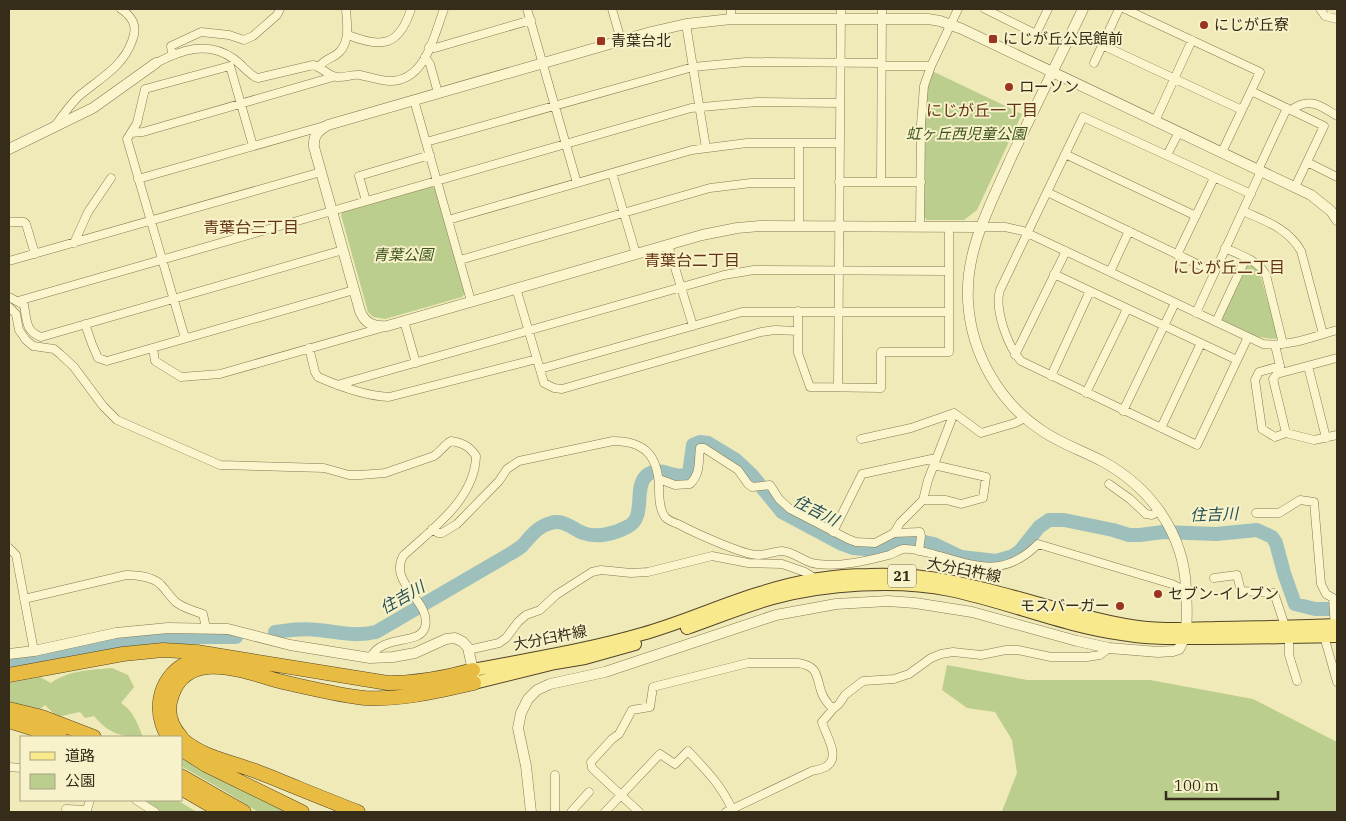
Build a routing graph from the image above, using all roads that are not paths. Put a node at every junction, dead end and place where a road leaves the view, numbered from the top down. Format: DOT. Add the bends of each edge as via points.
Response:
graph roads {
  1 [pos="120,9"];
  2 [pos="280,9"];
  3 [pos="346,9"];
  4 [pos="411,9"];
  5 [pos="444,9"];
  6 [pos="527,9"];
  7 [pos="612,9"];
  8 [pos="958,9"];
  9 [pos="985,9"];
  10 [pos="1048,9"];
  11 [pos="1083,9"];
  12 [pos="1119,9"];
  13 [pos="1125,9"];
  14 [pos="1320,9"];
  15 [pos="1002,12"];
  16 [pos="731,14"];
  17 [pos="840,14"];
  18 [pos="882,14"];
  19 [pos="1337,19"];
  20 [pos="530,20"];
  21 [pos="686,24"];
  22 [pos="950,25"];
  23 [pos="348,35"];
  24 [pos="621,40"];
  25 [pos="1192,40"];
  26 [pos="1102,45"];
  27 [pos="429,47"];
  28 [pos="172,54"];
  29 [pos="425,57"];
  30 [pos="156,62"];
  31 [pos="543,63"];
  32 [pos="840,63"];
  33 [pos="1094,63"];
  34 [pos="882,64"];
  35 [pos="931,66"];
  36 [pos="319,67"];
  37 [pos="693,67"];
  38 [pos="1052,72"];
  39 [pos="333,76"];
  40 [pos="1175,79"];
  41 [pos="1251,91"];
  42 [pos="438,93"];
  43 [pos="414,100"];
  44 [pos="241,103"];
  45 [pos="840,103"];
  46 [pos="554,104"];
  47 [pos="700,107"];
  48 [pos="1289,109"];
  49 [pos="1242,110"];
  50 [pos="1337,116"];
  51 [pos="1155,121"];
  52 [pos="328,125"];
  53 [pos="53,129"];
  54 [pos="309,130"];
  55 [pos="1178,132"];
  56 [pos="131,133"];
  57 [pos="426,142"];
  58 [pos="799,143"];
  59 [pos="840,143"];
  60 [pos="566,144"];
  61 [pos="254,146"];
  62 [pos="314,147"];
  63 [pos="706,148"];
  64 [pos="9,149"];
  65 [pos="1222,152"];
  66 [pos="1065,154"];
  67 [pos="430,155"];
  68 [pos="1167,156"];
  69 [pos="1307,162"];
  70 [pos="1260,170"];
  71 [pos="321,172"];
  72 [pos="612,173"];
  73 [pos="1337,177"];
  74 [pos="111,178"];
  75 [pos="1214,178"];
  76 [pos="138,179"];
  77 [pos="437,181"];
  78 [pos="839,182"];
  79 [pos="881,182"];
  80 [pos="920,182"];
  81 [pos="577,183"];
  82 [pos="799,183"];
  83 [pos="1295,187"];
  84 [pos="1047,192"];
  85 [pos="1251,194"];
  86 [pos="366,202"];
  87 [pos="332,211"];
  88 [pos="1243,211"];
  89 [pos="624,212"];
  90 [pos="1196,216"];
  91 [pos="448,220"];
  92 [pos="1337,220"];
  93 [pos="150,221"];
  94 [pos="9,222"];
  95 [pos="799,226"];
  96 [pos="839,227"];
  97 [pos="920,227"];
  98 [pos="949,227"];
  99 [pos="980,227"];
  100 [pos="1129,232"];
  101 [pos="1028,233"];
  102 [pos="74,243"];
  103 [pos="668,245"];
  104 [pos="1225,248"];
  105 [pos="343,250"];
  106 [pos="1066,251"];
  107 [pos="35,254"];
  108 [pos="636,254"];
  109 [pos="1177,255"];
  110 [pos="1246,258"];
  111 [pos="162,260"];
  112 [pos="460,260"];
  113 [pos="9,261"];
  114 [pos="839,271"];
  115 [pos="949,272"];
  116 [pos="1110,272"];
  117 [pos="1214,272"];
  118 [pos="1054,274"];
  119 [pos="681,287"];
  120 [pos="516,288"];
  121 [pos="354,290"];
  122 [pos="1090,291"];
  123 [pos="9,298"];
  124 [pos="173,299"];
  125 [pos="18,301"];
  126 [pos="471,301"];
  127 [pos="1175,303"];
  128 [pos="9,307"];
  129 [pos="1127,308"];
  130 [pos="360,311"];
  131 [pos="798,311"];
  132 [pos="838,311"];
  133 [pos="949,312"];
  134 [pos="1196,312"];
  135 [pos="404,321"];
  136 [pos="1216,322"];
  137 [pos="85,324"];
  138 [pos="387,326"];
  139 [pos="692,326"];
  140 [pos="1164,326"];
  141 [pos="529,330"];
  142 [pos="1337,330"];
  143 [pos="798,331"];
  144 [pos="366,332"];
  145 [pos="1324,334"];
  146 [pos="1248,337"];
  147 [pos="185,338"];
  148 [pos="1201,343"];
  149 [pos="1279,345"];
  150 [pos="153,348"];
  151 [pos="309,348"];
  152 [pos="1016,355"];
  153 [pos="1337,358"];
  154 [pos="537,359"];
  155 [pos="1237,360"];
  156 [pos="416,362"];
  157 [pos="1308,366"];
  158 [pos="540,369"];
  159 [pos="1051,376"];
  160 [pos="337,385"];
  161 [pos="838,387"];
  162 [pos="1086,393"];
  163 [pos="1123,410"];
  164 [pos="954,413"];
  165 [pos="1025,418"];
  166 [pos="1161,428"];
  167 [pos="1286,433"];
  168 [pos="1337,435"];
  169 [pos="1326,438"];
  170 [pos="860,439"];
  171 [pos="935,462"];
  172 [pos="658,478"];
  173 [pos="1109,484"];
  174 [pos="923,500"];
  175 [pos="1160,511"];
  176 [pos="1256,513"];
  177 [pos="432,529"];
  178 [pos="833,532"];
  179 [pos="894,533"];
  180 [pos="9,548"];
  181 [pos="919,548"];
  182 [pos="1214,578"];
  183 [pos="820,584"];
  184 [pos="1186,590"];
  185 [pos="24,599"];
  186 [pos="206,628"];
  187 [pos="1334,629"];
  188 [pos="1287,632"];
  189 [pos="1185,634"];
  190 [pos="1109,648"];
  191 [pos="468,650"];
  192 [pos="34,651"];
  193 [pos="9,654"];
  194 [pos="370,658"];
  195 [pos="254,660"];
  196 [pos="9,675"];
  197 [pos="474,677"];
  198 [pos="1297,681"];
  199 [pos="1337,682"];
  200 [pos="9,709"];
  201 [pos="832,709"];
  202 [pos="9,721"];
  203 [pos="57,736"];
  204 [pos="91,736"];
  205 [pos="168,736"];
  206 [pos="180,736"];
  207 [pos="182,738"];
  208 [pos="182,750"];
  209 [pos="555,775"];
  210 [pos="182,777"];
  211 [pos="182,789"];
  212 [pos="182,789"];
  213 [pos="589,792"];
  214 [pos="620,796"];
  215 [pos="90,801"];
  216 [pos="138,801"];
  217 [pos="66,809"];
  218 [pos="729,811"];
  219 [pos="154,812"];
  220 [pos="212,812"];
  221 [pos="222,812"];
  222 [pos="244,812"];
  223 [pos="302,812"];
  224 [pos="358,812"];
  225 [pos="531,812"];
  226 [pos="555,812"];
  227 [pos="571,812"];
  228 [pos="605,812"];
  229 [pos="639,812"];
  1 -- 53 [label="street" via="132,19 135,27 127,54 80,95"];
  2 -- 28 [label="street" via="254,36 244,40 229,34 201,32 171,46"];
  3 -- 23 [label="street"];
  4 -- 23 [label="street" via="400,33 386,42 373,43"];
  5 -- 27 [label="street"];
  6 -- 20 [label="street"];
  7 -- 24 [label="street"];
  8 -- 22 [label="street"];
  9 -- 15 [label="street"];
  10 -- 15 [label="street" via="1036,34"];
  11 -- 38 [label="street"];
  12 -- 26 [label="street"];
  13 -- 25 [label="street"];
  14 -- 19 [label="street" via="1325,16"];
  16 -- 17 [label="street"];
  16 -- 21 [label="street"];
  17 -- 18 [label="street"];
  17 -- 32 [label="street"];
  18 -- 22 [label="street"];
  18 -- 34 [label="street"];
  20 -- 27 [label="street" via="435,48"];
  20 -- 31 [label="street"];
  21 -- 24 [label="street"];
  21 -- 37 [label="street"];
  22 -- 35 [label="street"];
  22 -- 38 [label="street"];
  23 -- 36 [label="street" via="339,51"];
  24 -- 31 [label="street"];
  25 -- 40 [label="street"];
  25 -- 41 [label="street" via="1260,72"];
  26 -- 33 [label="street"];
  26 -- 40 [label="street"];
  27 -- 29 [label="street"];
  28 -- 30 [label="street"];
  28 -- 36 [label="street" via="196,48 215,50 233,58 258,78 310,65"];
  29 -- 39 [label="street" via="417,70 401,80"];
  29 -- 42 [label="street"];
  30 -- 53 [label="street" via="102,103"];
  31 -- 42 [label="street"];
  31 -- 46 [label="street"];
  32 -- 34 [label="street"];
  32 -- 37 [label="street" via="746,62"];
  32 -- 45 [label="street"];
  34 -- 35 [label="street"];
  34 -- 79 [label="street"];
  35 -- 80 [label="street" via="922,104"];
  36 -- 39 [label="street"];
  37 -- 46 [label="street"];
  37 -- 47 [label="street"];
  38 -- 51 [label="street"];
  38 -- 99 [label="street"];
  39 -- 44 [label="street"];
  40 -- 49 [label="street"];
  40 -- 51 [label="street"];
  41 -- 48 [label="street"];
  41 -- 49 [label="street"];
  42 -- 43 [label="street"];
  43 -- 52 [label="street"];
  43 -- 57 [label="street"];
  44 -- 56 [label="street"];
  44 -- 56 [label="street" via="230,66 145,89 137,123"];
  44 -- 61 [label="street"];
  45 -- 47 [label="street" via="757,102"];
  45 -- 59 [label="street"];
  46 -- 57 [label="street"];
  46 -- 60 [label="street"];
  47 -- 60 [label="street"];
  47 -- 63 [label="street"];
  48 -- 50 [label="street" via="1309,102"];
  48 -- 69 [label="street" via="1324,126"];
  48 -- 70 [label="street"];
  49 -- 65 [label="street"];
  51 -- 55 [label="street"];
  52 -- 54 [label="street"];
  52 -- 62 [label="street" via="317,132"];
  53 -- 64 [label="street"];
  54 -- 61 [label="street"];
  54 -- 62 [label="street"];
  55 -- 65 [label="street"];
  55 -- 68 [label="street"];
  56 -- 76 [label="street" via="127,139"];
  57 -- 67 [label="street"];
  58 -- 59 [label="street"];
  58 -- 63 [label="street" via="748,143"];
  58 -- 82 [label="street"];
  59 -- 78 [label="street"];
  60 -- 77 [label="street"];
  60 -- 81 [label="street"];
  61 -- 76 [label="street"];
  62 -- 71 [label="street"];
  63 -- 72 [label="street"];
  65 -- 70 [label="street"];
  66 -- 68 [label="street" via="1083,116"];
  66 -- 84 [label="street"];
  66 -- 90 [label="street"];
  67 -- 77 [label="street"];
  67 -- 86 [label="street" via="359,176"];
  68 -- 75 [label="street"];
  69 -- 73 [label="street"];
  69 -- 83 [label="street"];
  70 -- 83 [label="street"];
  70 -- 85 [label="street"];
  71 -- 87 [label="street"];
  71 -- 93 [label="street"];
  72 -- 81 [label="street"];
  72 -- 89 [label="street"];
  74 -- 102 [label="street" via="88,212"];
  75 -- 85 [label="street"];
  75 -- 90 [label="street"];
  76 -- 93 [label="street"];
  77 -- 86 [label="street"];
  77 -- 91 [label="street"];
  78 -- 79 [label="street"];
  78 -- 96 [label="street"];
  79 -- 80 [label="street"];
  80 -- 97 [label="street"];
  81 -- 91 [label="street"];
  82 -- 89 [label="street" via="751,183 710,188"];
  82 -- 95 [label="street"];
  83 -- 92 [label="street" via="1323,203"];
  84 -- 100 [label="street"];
  84 -- 101 [label="street"];
  85 -- 88 [label="street"];
  86 -- 87 [label="street"];
  87 -- 105 [label="street"];
  87 -- 111 [label="street"];
  88 -- 104 [label="street"];
  88 -- 145 [label="street" via="1280,228 1296,242"];
  89 -- 108 [label="street"];
  89 -- 112 [label="street"];
  90 -- 109 [label="street"];
  91 -- 112 [label="street"];
  93 -- 102 [label="street"];
  93 -- 111 [label="street"];
  94 -- 107 [label="street" via="26,224"];
  95 -- 96 [label="street"];
  95 -- 103 [label="street" via="737,228"];
  96 -- 97 [label="street"];
  96 -- 114 [label="street"];
  97 -- 98 [label="street"];
  98 -- 99 [label="street"];
  98 -- 115 [label="street"];
  99 -- 101 [label="street" via="1013,228"];
  99 -- 165 [label="street" via="968,279 972,331 991,376 1008,401"];
  100 -- 109 [label="street"];
  100 -- 116 [label="street"];
  101 -- 106 [label="street"];
  101 -- 152 [label="street" via="999,294 1002,323"];
  102 -- 107 [label="street"];
  103 -- 108 [label="street"];
  103 -- 119 [label="street"];
  104 -- 110 [label="street"];
  104 -- 117 [label="street"];
  105 -- 121 [label="street"];
  105 -- 124 [label="street"];
  106 -- 116 [label="street"];
  106 -- 118 [label="street"];
  107 -- 113 [label="street"];
  108 -- 120 [label="street"];
  109 -- 117 [label="street"];
  110 -- 136 [label="street"];
  110 -- 149 [label="street" via="1257,263 1266,275"];
  111 -- 124 [label="street"];
  111 -- 125 [label="street"];
  112 -- 126 [label="street"];
  114 -- 115 [label="street"];
  114 -- 119 [label="street" via="754,270"];
  114 -- 132 [label="street"];
  115 -- 133 [label="street"];
  116 -- 127 [label="street"];
  117 -- 134 [label="street"];
  118 -- 122 [label="street"];
  118 -- 152 [label="street"];
  119 -- 139 [label="street"];
  119 -- 141 [label="street"];
  120 -- 126 [label="street"];
  120 -- 141 [label="street"];
  121 -- 130 [label="street"];
  121 -- 147 [label="street"];
  122 -- 129 [label="street"];
  122 -- 159 [label="street"];
  123 -- 125 [label="street"];
  124 -- 137 [label="street"];
  124 -- 147 [label="street"];
  125 -- 137 [label="street" via="24,305 33,334 41,336"];
  126 -- 135 [label="street"];
  127 -- 134 [label="street"];
  127 -- 140 [label="street"];
  128 -- 177 [label="street" via="16,314 19,330 26,340 32,346 54,349 60,354 117,420 220,465 324,468 360,475 385,473 434,456 451,441 470,447 476,456 470,483 453,509"];
  129 -- 140 [label="street"];
  129 -- 162 [label="street"];
  130 -- 138 [label="street" via="372,325"];
  130 -- 144 [label="street"];
  131 -- 132 [label="street"];
  131 -- 139 [label="street" via="742,312"];
  131 -- 143 [label="street"];
  132 -- 133 [label="street"];
  132 -- 161 [label="street"];
  133 -- 161 [label="street" via="949,352 881,352 881,388"];
  134 -- 136 [label="street"];
  135 -- 138 [label="street"];
  135 -- 156 [label="street"];
  136 -- 146 [label="street"];
  137 -- 150 [label="street" via="98,358 107,361"];
  138 -- 144 [label="street"];
  139 -- 158 [label="street"];
  140 -- 148 [label="street"];
  140 -- 163 [label="street"];
  141 -- 154 [label="street"];
  141 -- 156 [label="street"];
  142 -- 145 [label="street"];
  143 -- 158 [label="street" via="761,332 562,389 544,383"];
  143 -- 161 [label="street" via="798,353 810,387"];
  144 -- 151 [label="street"];
  145 -- 149 [label="street"];
  146 -- 149 [label="street" via="1262,344"];
  146 -- 155 [label="street"];
  147 -- 150 [label="street"];
  148 -- 155 [label="street"];
  148 -- 166 [label="street"];
  149 -- 167 [label="street" via="1280,366 1259,372 1255,380 1262,429 1275,437"];
  150 -- 151 [label="street" via="155,361 181,377 220,374"];
  151 -- 160 [label="street" via="318,377"];
  152 -- 159 [label="street" via="1021,361"];
  153 -- 157 [label="street"];
  154 -- 158 [label="street"];
  154 -- 160 [label="street" via="389,397 377,397"];
  155 -- 166 [label="street" via="1197,445"];
  156 -- 160 [label="street"];
  157 -- 167 [label="street" via="1277,374 1274,379"];
  157 -- 169 [label="street"];
  159 -- 162 [label="street"];
  162 -- 163 [label="street"];
  163 -- 166 [label="street"];
  164 -- 165 [label="street" via="981,433"];
  164 -- 170 [label="street" via="911,428"];
  164 -- 171 [label="street"];
  165 -- 175 [label="street" via="1058,440 1120,472 1138,485"];
  167 -- 169 [label="street" via="1314,440"];
  168 -- 169 [label="street"];
  171 -- 174 [label="street"];
  171 -- 174 [label="street" via="986,477 983,498 961,504"];
  171 -- 178 [label="street" via="862,474"];
  172 -- 177 [label="street" via="653,458 646,449 626,441 519,461 507,469 457,524 442,533"];
  172 -- 178 [label="street" via="675,485 690,484 698,471 700,448 704,448 738,470 748,484 755,487 770,485 790,509"];
  172 -- 181 [label="street" via="665,517 742,552 758,556 782,552 807,562 838,564 862,562 903,549"];
  173 -- 175 [label="street" via="1146,514"];
  174 -- 179 [label="street"];
  175 -- 184 [label="street" via="1183,562"];
  176 -- 187 [label="street" via="1279,513 1300,500 1314,502 1321,584 1326,594 1333,598"];
  177 -- 194 [label="street" via="399,563 400,575 422,610 425,628 411,639 380,646"];
  178 -- 179 [label="street" via="865,543 874,543"];
  179 -- 181 [label="street" via="920,532"];
  180 -- 185 [label="street" via="16,555"];
  181 -- 184 [label="street" via="982,567 1014,562 1038,544"];
  182 -- 188 [label="street" via="1237,575 1241,591 1274,593"];
  183 -- 189 [label="main road, 大分臼杵線 / 21" via="868,574 946,580 1069,613"];
  183 -- 191 [label="street" via="805,572 782,564 748,563 712,556 648,572 601,570 592,572 556,595 540,610 526,615 506,638"];
  183 -- 197 [label="main road, 大分臼杵線 / 21" via="612,651"];
  184 -- 189 [label="street"];
  185 -- 186 [label="street" via="136,575 156,581 179,604 203,614"];
  185 -- 192 [label="street"];
  186 -- 192 [label="street" via="116,633"];
  186 -- 194 [label="street" via="237,631 290,645"];
  187 -- 188 [label="main road, 大分臼杵線 / 21"];
  187 -- 199 [label="street"];
  188 -- 189 [label="main road, 大分臼杵線 / 21"];
  188 -- 198 [label="street" via="1289,655"];
  189 -- 190 [label="street" via="1179,649 1173,651"];
  190 -- 201 [label="street" via="1100,655 1087,657 1051,657 1018,650 941,654 909,674 863,681"];
  190 -- 225 [label="street" via="972,612 915,602 836,604 776,615 613,669 537,690 521,713 518,728"];
  191 -- 194 [label="street" via="462,640 452,638 415,653"];
  191 -- 197 [label="street"];
  192 -- 193 [label="street"];
  195 -- 196 [label="highway" via="163,650"];
  195 -- 197 [label="highway" via="388,682"];
  195 -- 205 [label="highway" via="200,658 174,672 160,699 160,714"];
  197 -- 206 [label="highway" via="408,696 364,698 232,668 208,667 186,675 173,690 169,714"];
  200 -- 204 [label="highway" via="42,717"];
  201 -- 214 [label="street" via="822,693 815,670 798,662 748,662 653,687 650,707 632,710 619,734 591,762 592,768"];
  201 -- 218 [label="street" via="822,722 833,752 826,767"];
  202 -- 203 [label="highway"];
  207 -- 224 [label="highway" via="210,755"];
  208 -- 223 [label="highway" via="206,765"];
  209 -- 226 [label="street"];
  210 -- 222 [label="highway"];
  211 -- 220 [label="highway"];
  212 -- 221 [label="highway"];
  213 -- 227 [label="street"];
  214 -- 218 [label="street" via="660,754 675,764 688,751 723,791"];
  214 -- 228 [label="street"];
  214 -- 229 [label="street"];
  215 -- 217 [label="street" via="87,810"];
  216 -- 219 [label="street"];
}
